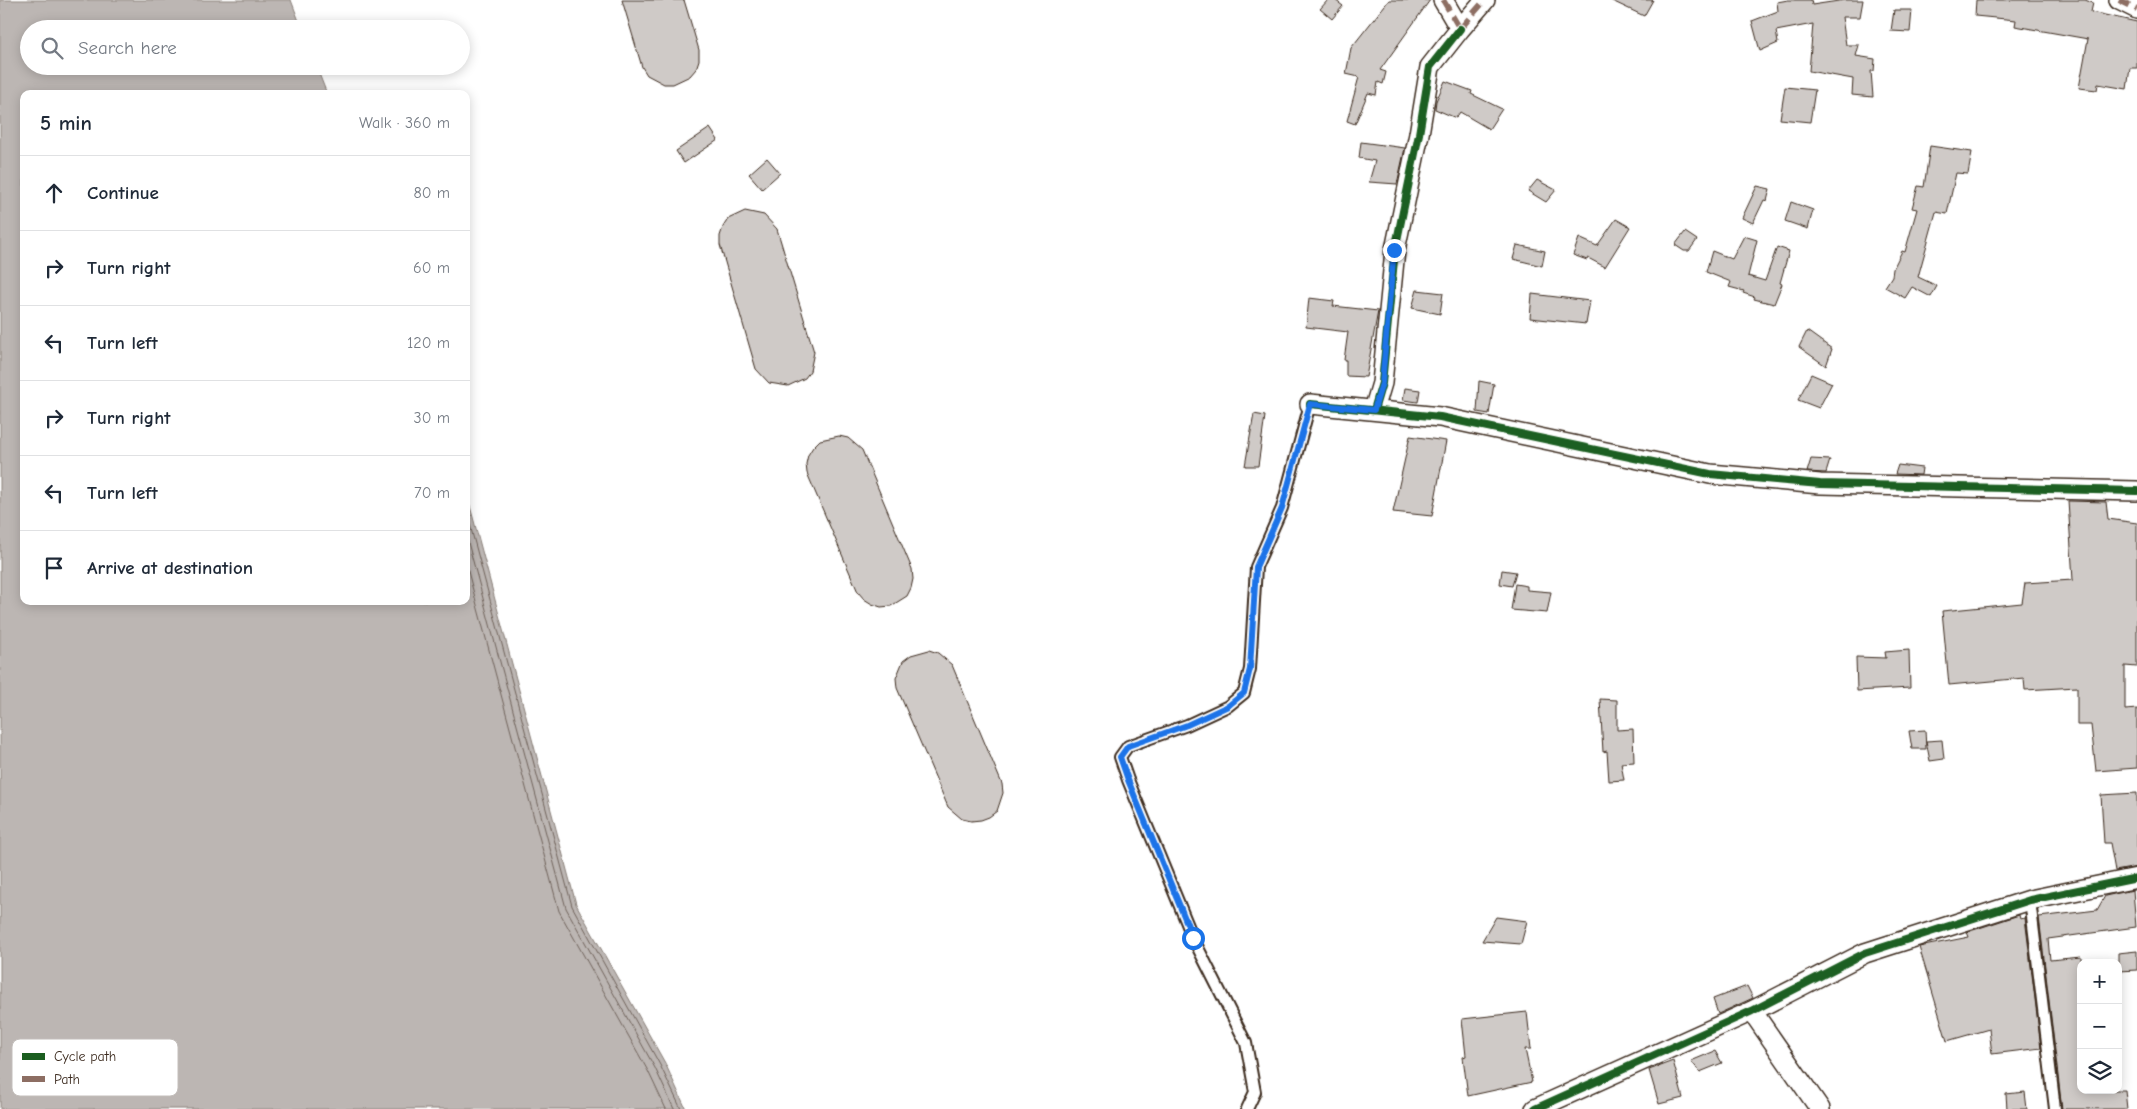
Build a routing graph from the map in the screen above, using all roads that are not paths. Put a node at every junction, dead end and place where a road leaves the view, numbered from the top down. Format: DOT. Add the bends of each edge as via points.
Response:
graph roads {
  1 [pos="1443,0"];
  2 [pos="1485,0"];
  3 [pos="2119,0"];
  4 [pos="2137,10"];
  5 [pos="1460,29"];
  6 [pos="1310,404"];
  7 [pos="1374,410"];
  8 [pos="2137,491"];
  9 [pos="2137,878"];
  10 [pos="2030,900"];
  11 [pos="1752,1011"];
  12 [pos="1247,1109"];
  13 [pos="1535,1109"];
  14 [pos="1820,1109"];
  15 [pos="2055,1109"];
  1 -- 5 [label="street"];
  2 -- 5 [label="street"];
  3 -- 4 [label="street"];
  5 -- 7 [label="street" via="1430,67 1394,250 1382,383"];
  6 -- 7 [label="street"];
  6 -- 12 [label="lane" via="1282,508 1256,567 1250,669 1244,693 1228,706 1187,725 1128,746 1120,757 1193,938 1246,1043 1255,1092"];
  7 -- 8 [label="street" via="1440,417 1710,474 1820,484"];
  9 -- 10 [label="street"];
  10 -- 11 [label="street" via="1865,953"];
  10 -- 15 [label="lane"];
  11 -- 13 [label="street"];
  11 -- 14 [label="street"];
}
